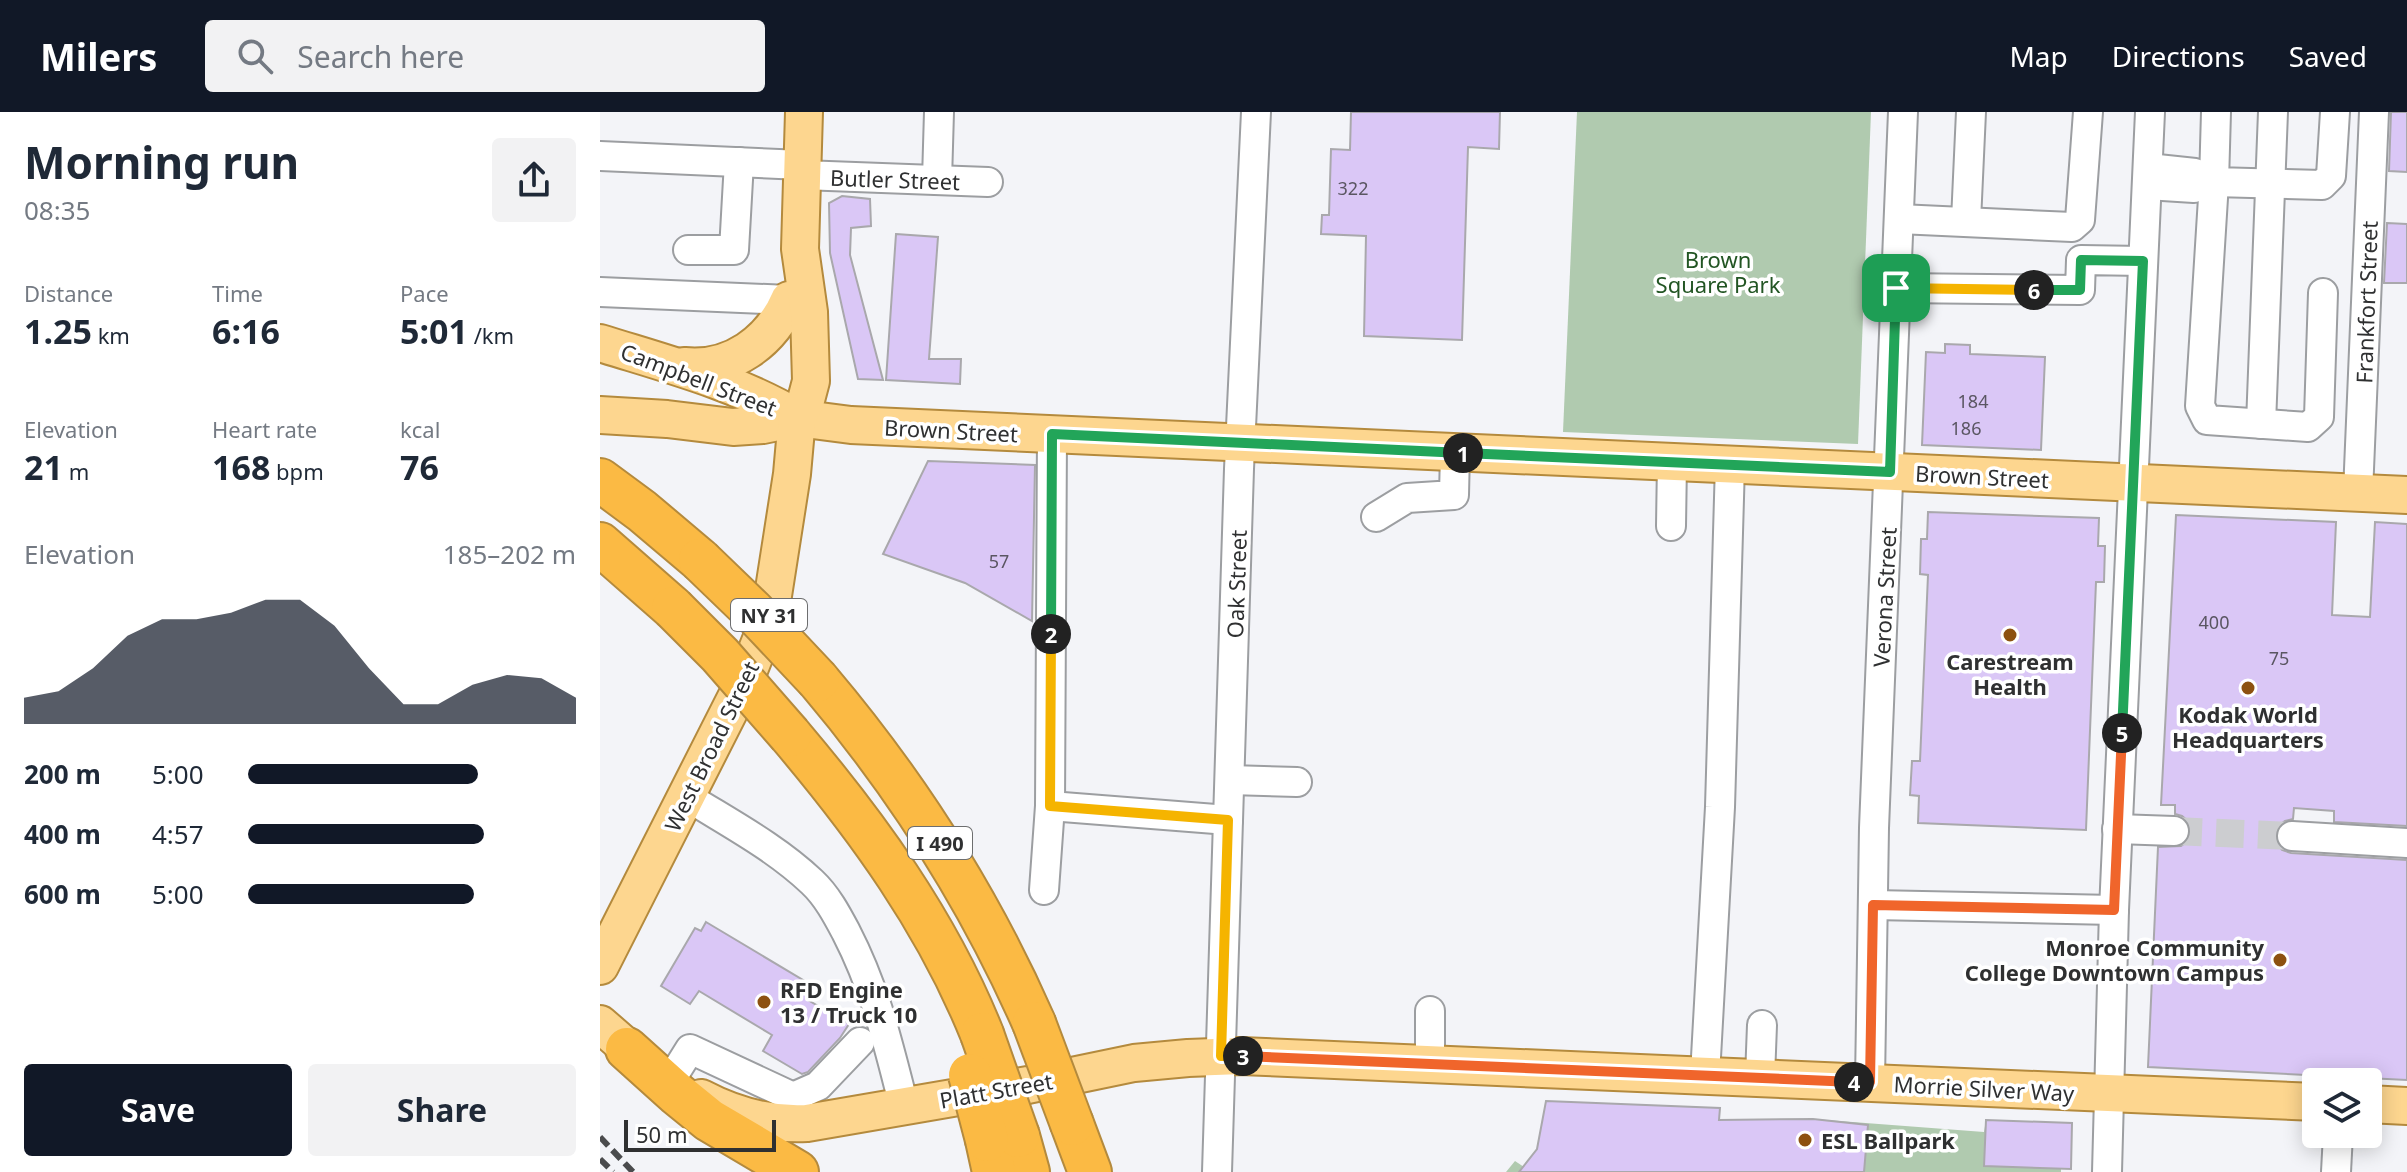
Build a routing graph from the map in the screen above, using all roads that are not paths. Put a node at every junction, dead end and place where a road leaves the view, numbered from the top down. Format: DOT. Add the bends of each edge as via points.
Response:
graph roads {
  1 [pos="804,112"];
  2 [pos="939,112"];
  3 [pos="1256,112"];
  4 [pos="1903,112"];
  5 [pos="1971,112"];
  6 [pos="2088,112"];
  7 [pos="2150,112"];
  8 [pos="2216,112"];
  9 [pos="2273,112"];
  10 [pos="2335,112"];
  11 [pos="2374,112"];
  12 [pos="600,156"];
  13 [pos="739,162"];
  14 [pos="802,170"];
  15 [pos="2147,176"];
  16 [pos="937,180"];
  17 [pos="988,182"];
  18 [pos="2210,182"];
  19 [pos="2270,182"];
  20 [pos="1899,219"];
  21 [pos="1966,221"];
  22 [pos="800,249"];
  23 [pos="688,250"];
  24 [pos="2143,261"];
  25 [pos="1896,288"];
  26 [pos="600,292"];
  27 [pos="2323,293"];
  28 [pos="789,300"];
  29 [pos="600,343"];
  30 [pos="665,363"];
  31 [pos="600,415"];
  32 [pos="797,418"];
  33 [pos="2261,424"];
  34 [pos="1052,434"];
  35 [pos="1240,443"];
  36 [pos="1455,452"];
  37 [pos="1672,462"];
  38 [pos="1730,464"];
  39 [pos="1890,472"];
  40 [pos="604,483"];
  41 [pos="2134,483"];
  42 [pos="2358,493"];
  43 [pos="2407,495"];
  44 [pos="1376,517"];
  45 [pos="1671,526"];
  46 [pos="600,544"];
  47 [pos="1230,780"];
  48 [pos="1297,782"];
  49 [pos="686,796"];
  50 [pos="1050,806"];
  51 [pos="1228,820"];
  52 [pos="2117,829"];
  53 [pos="2174,831"];
  54 [pos="2292,836"];
  55 [pos="2407,843"];
  56 [pos="1044,890"];
  57 [pos="1873,905"];
  58 [pos="2114,910"];
  59 [pos="600,966"];
  60 [pos="1430,1011"];
  61 [pos="1762,1025"];
  62 [pos="614,1036"];
  63 [pos="860,1042"];
  64 [pos="1221,1056"];
  65 [pos="1430,1063"];
  66 [pos="1705,1075"];
  67 [pos="1760,1077"];
  68 [pos="1870,1082"];
  69 [pos="2109,1094"];
  70 [pos="2302,1101"];
  71 [pos="2382,1105"];
  72 [pos="904,1106"];
  73 [pos="2407,1106"];
  74 [pos="782,1114"];
  75 [pos="2337,1148"];
  76 [pos="1007,1155"];
  77 [pos="797,1172"];
  78 [pos="1088,1172"];
  79 [pos="1217,1172"];
  80 [pos="2107,1172"];
  81 [pos="2336,1172"];
  1 -- 14 [label="main road, West Broad Street / NY 31"];
  2 -- 16 [label="street"];
  3 -- 35 [label="street, Oak Street"];
  4 -- 20 [label="street, Verona Street"];
  5 -- 21 [label="street"];
  6 -- 21 [label="street" via="2080,220 2072,227"];
  7 -- 15 [label="street"];
  8 -- 18 [label="street"];
  9 -- 19 [label="street"];
  10 -- 19 [label="street" via="2331,176 2322,185"];
  11 -- 42 [label="street, Frankfort Street"];
  12 -- 13 [label="street, Butler Street"];
  13 -- 14 [label="street, Butler Street"];
  13 -- 23 [label="street" via="734,250"];
  14 -- 16 [label="street, Butler Street"];
  14 -- 22 [label="main road, West Broad Street / NY 31"];
  15 -- 18 [label="street" via="2194,188"];
  15 -- 24 [label="street"];
  16 -- 17 [label="street, Butler Street"];
  18 -- 19 [label="street"];
  18 -- 33 [label="street" via="2200,406 2207,420"];
  19 -- 33 [label="street"];
  20 -- 21 [label="street"];
  20 -- 25 [label="street, Verona Street"];
  22 -- 28 [label="main road, West Broad Street / NY 31"];
  22 -- 32 [label="main road, West Broad Street / NY 31" via="811,369"];
  24 -- 25 [label="street" via="2081,260 2080,290"];
  24 -- 41 [label="street"];
  25 -- 39 [label="street, Verona Street"];
  26 -- 28 [label="street"];
  27 -- 33 [label="street" via="2319,417 2308,427"];
  28 -- 30 [label="main road" via="771,331 743,354 709,366"];
  28 -- 32 [label="main road, West Broad Street / NY 31" via="786,376"];
  29 -- 30 [label="main road, Campbell Street"];
  30 -- 32 [label="main road, Campbell Street" via="754,395"];
  31 -- 32 [label="main road, Brown Street" via="733,427"];
  32 -- 34 [label="main road, Brown Street"];
  32 -- 49 [label="main road, West Broad Street / NY 31" via="782,549 766,627"];
  34 -- 35 [label="main road, Brown Street"];
  34 -- 50 [label="street"];
  35 -- 36 [label="main road, Brown Street"];
  35 -- 47 [label="street, Oak Street"];
  36 -- 37 [label="main road, Brown Street"];
  36 -- 44 [label="street" via="1454,495 1407,498"];
  37 -- 38 [label="main road, Brown Street"];
  37 -- 45 [label="street"];
  38 -- 39 [label="main road, Brown Street"];
  38 -- 66 [label="street" via="1720,807"];
  39 -- 41 [label="main road, Brown Street"];
  39 -- 57 [label="street, Verona Street"];
  40 -- 78 [label="highway, I 490, bridge" via="700,560 753,611 877,753 940,843 989,930 1034,1023"];
  41 -- 42 [label="main road, Brown Street"];
  41 -- 52 [label="street"];
  42 -- 43 [label="main road, Brown Street"];
  46 -- 76 [label="highway, bridge" via="727,663 865,829 912,896 953,969"];
  47 -- 48 [label="street"];
  47 -- 51 [label="street, Oak Street"];
  49 -- 59 [label="main road, West Broad Street / NY 31"];
  49 -- 72 [label="street" via="782,855 815,884 835,911 878,1004"];
  50 -- 51 [label="street"];
  50 -- 56 [label="street"];
  51 -- 64 [label="street, Oak Street"];
  52 -- 53 [label="street"];
  52 -- 58 [label="street"];
  54 -- 55 [label="street"];
  57 -- 58 [label="street"];
  57 -- 68 [label="street, Verona Street"];
  58 -- 69 [label="street"];
  60 -- 65 [label="street"];
  61 -- 67 [label="street"];
  62 -- 74 [label="main road, Platt Street" via="670,1081 723,1109 747,1118"];
  62 -- 77 [label="highway" via="709,1120"];
  63 -- 74 [label="street"];
  64 -- 65 [label="main road, Morrie Silver Way"];
  64 -- 72 [label="main road, Platt Street" via="1134,1063"];
  64 -- 79 [label="street, Oak Street"];
  65 -- 66 [label="main road, Morrie Silver Way"];
  66 -- 67 [label="main road, Morrie Silver Way"];
  67 -- 68 [label="main road, Morrie Silver Way"];
  68 -- 69 [label="main road, Morrie Silver Way"];
  69 -- 70 [label="main road, Morrie Silver Way"];
  69 -- 80 [label="street"];
  71 -- 73 [label="main road"];
  72 -- 74 [label="main road, Platt Street" via="820,1121"];
  75 -- 81 [label="street"];
}
